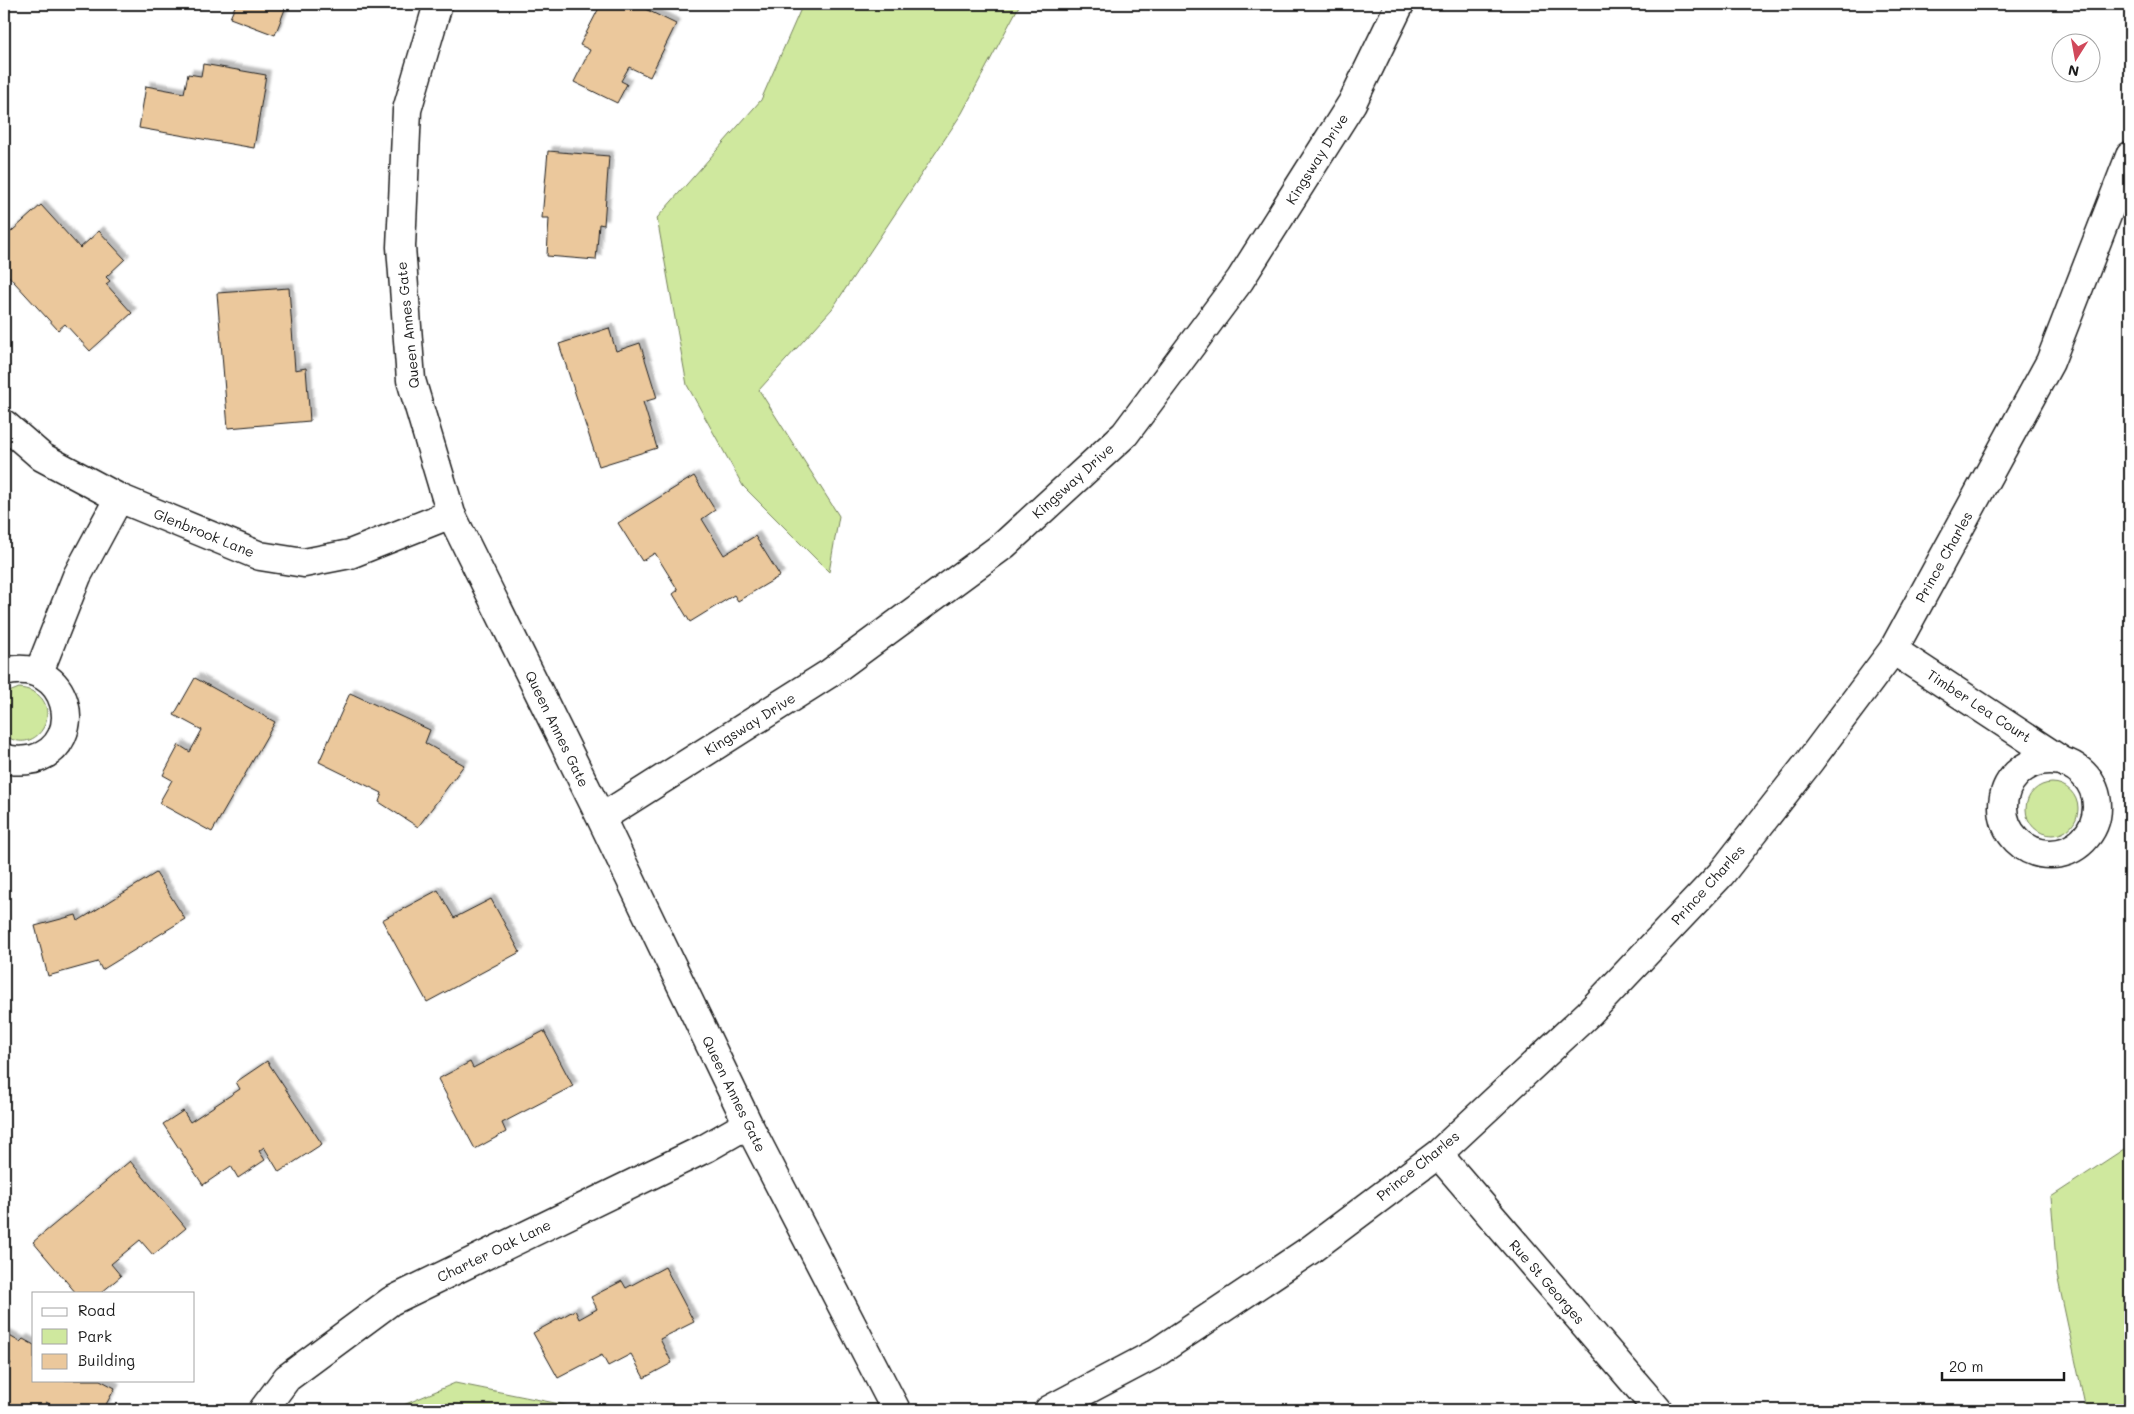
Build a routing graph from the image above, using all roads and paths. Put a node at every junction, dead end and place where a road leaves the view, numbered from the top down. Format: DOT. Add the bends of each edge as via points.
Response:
graph roads {
  1 [pos="438,4"];
  2 [pos="1400,4"];
  3 [pos="2130,156"];
  4 [pos="4,424"];
  5 [pos="119,498"];
  6 [pos="451,514"];
  7 [pos="1893,650"];
  8 [pos="4,672"];
  9 [pos="39,672"];
  10 [pos="4,758"];
  11 [pos="2065,763"];
  12 [pos="601,818"];
  13 [pos="748,1124"];
  14 [pos="1438,1154"];
  15 [pos="263,1410"];
  16 [pos="896,1410"];
  17 [pos="1049,1410"];
  18 [pos="1658,1410"];
  1 -- 6 [label="street, Queen Annes Gate" via="407,110 400,247 411,380"];
  2 -- 12 [label="street, Kingsway Drive" via="1352,103 1240,280 1125,434 1004,545 838,668"];
  3 -- 7 [label="street, Prince Charles" via="2050,362"];
  4 -- 5 [label="street, Glenbrook Lane" via="42,457"];
  5 -- 6 [label="street, Glenbrook Lane" via="260,556 304,563 350,554"];
  5 -- 9 [label="street" via="77,576"];
  6 -- 12 [label="street, Queen Annes Gate"];
  7 -- 11 [label="street, Timber Lea Court"];
  7 -- 14 [label="street, Prince Charles" via="1721,874 1589,1013"];
  8 -- 9 [label="street" via="20,669"];
  9 -- 10 [label="street" via="59,692 66,705 62,735 53,748 40,757 26,761"];
  12 -- 13 [label="street, Queen Annes Gate"];
  13 -- 15 [label="street, Charter Oak Lane" via="706,1148 391,1301 287,1378"];
  13 -- 16 [label="street, Queen Annes Gate"];
  14 -- 17 [label="street, Prince Charles" via="1310,1250 1154,1355"];
  14 -- 18 [label="street, Rue St Georges"];
}
